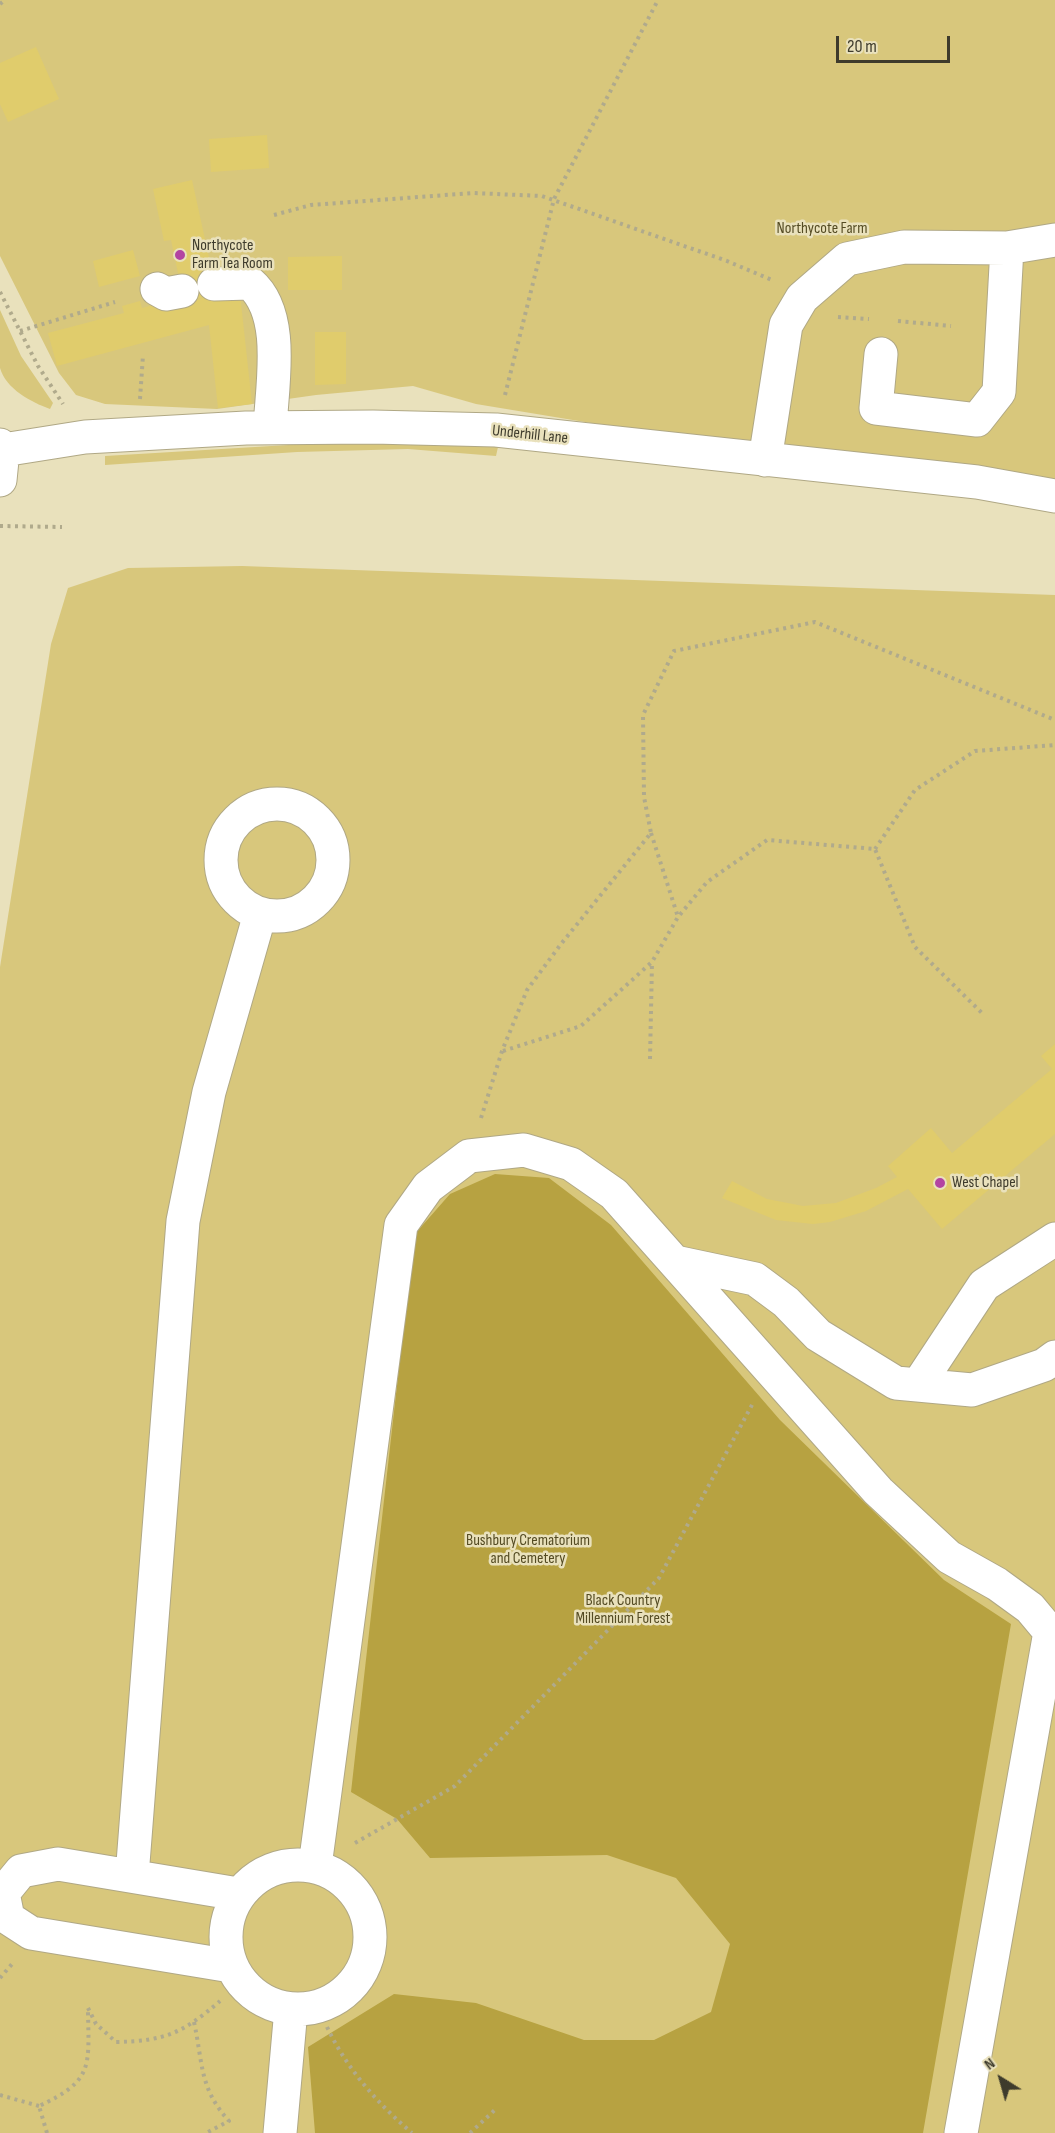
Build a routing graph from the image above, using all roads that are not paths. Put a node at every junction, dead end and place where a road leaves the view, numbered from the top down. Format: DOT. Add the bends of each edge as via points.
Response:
graph roads {
  1 [pos="1055,240"];
  2 [pos="1007,248"];
  3 [pos="214,284"];
  4 [pos="881,354"];
  5 [pos="270,428"];
  6 [pos="1,458"];
  7 [pos="765,460"];
  8 [pos="1055,496"];
  9 [pos="260,914"];
  10 [pos="1055,1239"];
  11 [pos="675,1262"];
  12 [pos="1055,1357"];
  13 [pos="918,1385"];
  14 [pos="1047,1613"];
  15 [pos="315,1866"];
  16 [pos="132,1876"];
  17 [pos="2,1893"];
  18 [pos="238,1894"];
  19 [pos="235,1973"];
  20 [pos="304,2008"];
  21 [pos="280,2133"];
  22 [pos="961,2133"];
  1 -- 2 [label="street"];
  2 -- 4 [label="street" via="999,392 978,420 876,408"];
  2 -- 7 [label="street" via="904,248 847,259 802,298 786,325"];
  3 -- 5 [label="street" via="250,283 262,293 268,306 273,326"];
  5 -- 6 [label="street, Underhill Lane" via="85,437"];
  5 -- 7 [label="street, Underhill Lane" via="496,430"];
  7 -- 8 [label="street, Underhill Lane" via="977,482"];
  9 -- 16 [label="street" via="209,1092 183,1221"];
  10 -- 13 [label="street" via="984,1285"];
  11 -- 13 [label="street" via="755,1279 786,1302 818,1335 896,1383"];
  11 -- 14 [label="street" via="878,1491 949,1557 1030,1608"];
  11 -- 15 [label="street" via="614,1194 571,1164 524,1150 469,1156 428,1187 401,1225"];
  12 -- 13 [label="street" via="1044,1365 972,1390"];
  14 -- 22 [label="street" via="1050,1632"];
  15 -- 18 [label="street" via="293,1864 273,1869"];
  15 -- 20 [label="street" via="337,1875 355,1891 367,1912 371,1935 367,1959 357,1980 339,1996"];
  16 -- 17 [label="street" via="58,1864 21,1871"];
  16 -- 18 [label="street"];
  17 -- 19 [label="street" via="8,1918 32,1933"];
  18 -- 19 [label="street" via="228,1917 225,1942"];
  19 -- 20 [label="street" via="262,2000"];
  20 -- 21 [label="street"];
}
